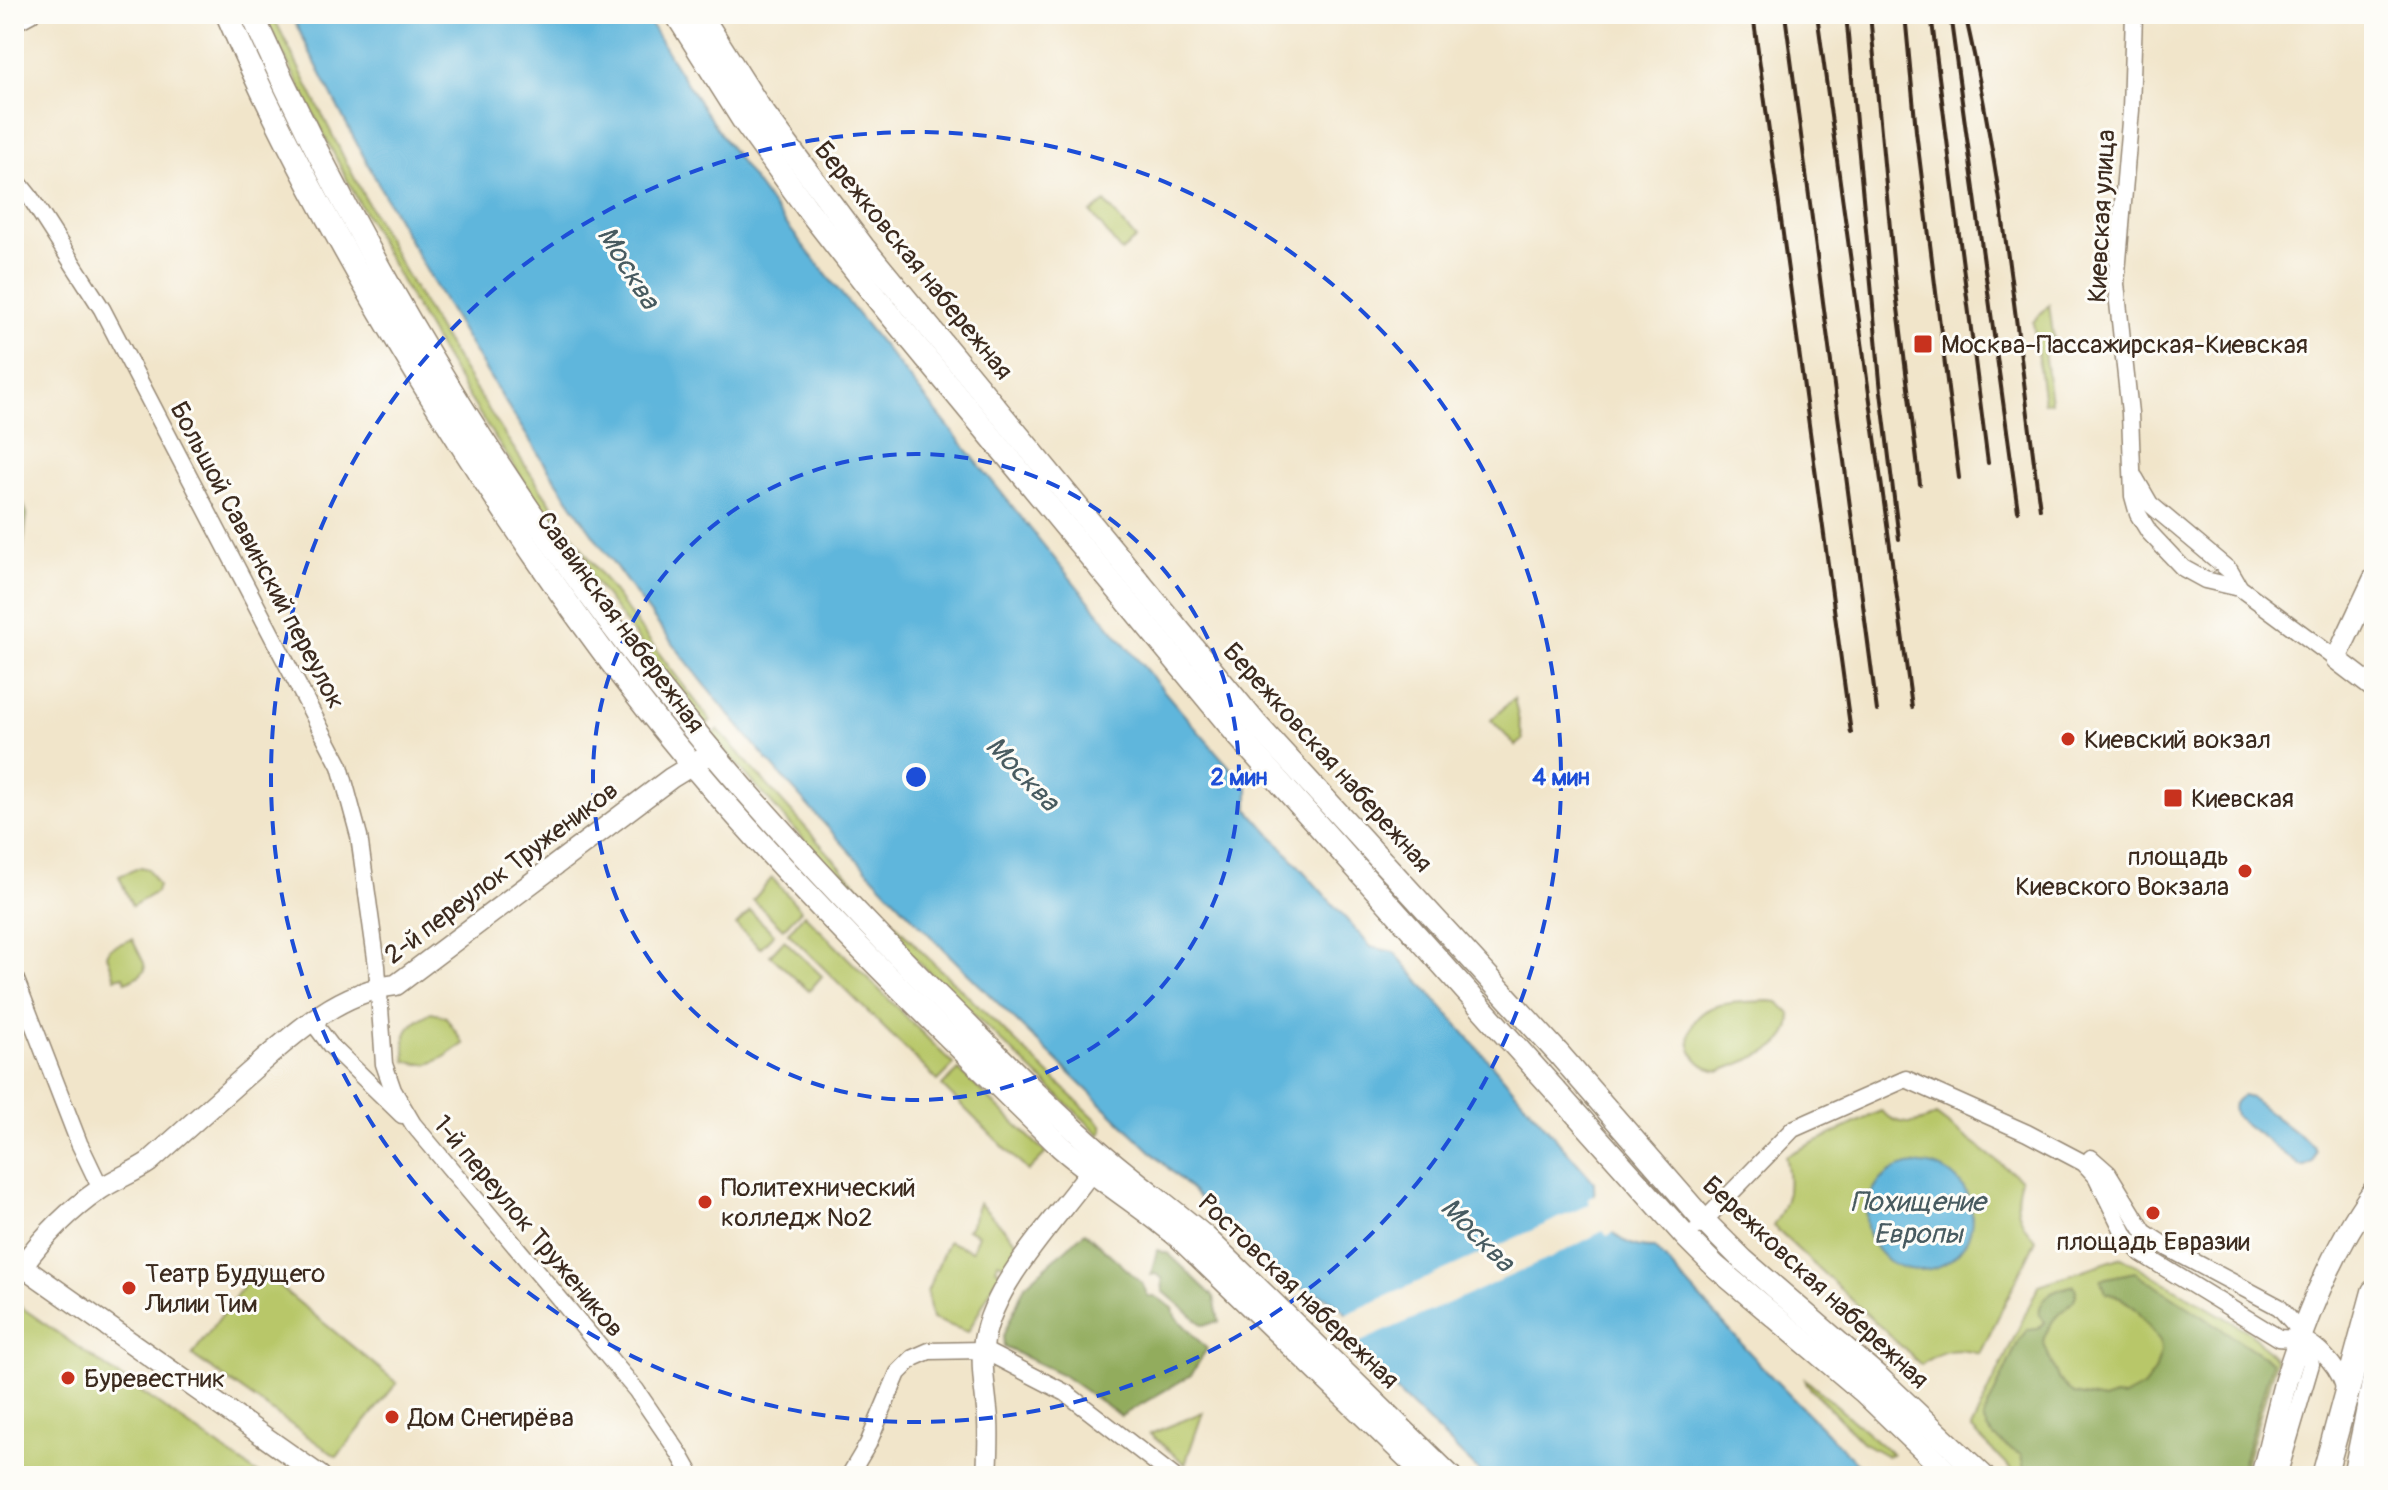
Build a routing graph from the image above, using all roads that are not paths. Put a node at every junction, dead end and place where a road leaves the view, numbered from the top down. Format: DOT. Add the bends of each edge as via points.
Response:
graph roads {
  1 [pos="31,14"];
  2 [pos="227,14"];
  3 [pos="252,14"];
  4 [pos="676,14"];
  5 [pos="700,14"];
  6 [pos="2134,14"];
  7 [pos="14,23"];
  8 [pos="14,177"];
  9 [pos="2132,468"];
  10 [pos="2205,551"];
  11 [pos="2183,568"];
  12 [pos="2374,578"];
  13 [pos="2240,588"];
  14 [pos="2336,659"];
  15 [pos="2374,688"];
  16 [pos="712,752"];
  17 [pos="692,765"];
  18 [pos="14,975"];
  19 [pos="377,987"];
  20 [pos="312,1021"];
  21 [pos="413,1124"];
  22 [pos="2027,1133"];
  23 [pos="1644,1152"];
  24 [pos="1096,1164"];
  25 [pos="1627,1169"];
  26 [pos="101,1189"];
  27 [pos="2374,1191"];
  28 [pos="1704,1221"];
  29 [pos="1687,1238"];
  30 [pos="18,1263"];
  31 [pos="2374,1292"];
  32 [pos="2300,1339"];
  33 [pos="983,1350"];
  34 [pos="2374,1384"];
  35 [pos="2343,1402"];
  36 [pos="320,1476"];
  37 [pos="692,1476"];
  38 [pos="849,1476"];
  39 [pos="987,1476"];
  40 [pos="1173,1476"];
  41 [pos="1427,1476"];
  42 [pos="1450,1476"];
  43 [pos="1951,1476"];
  44 [pos="1983,1476"];
  45 [pos="2262,1476"];
  46 [pos="2278,1476"];
  47 [pos="2324,1476"];
  48 [pos="2355,1476"];
  1 -- 7 [label="street"];
  2 -- 17 [label="main road, Саввинская набережная" via="308,181 449,426 537,560"];
  3 -- 16 [label="main road, Саввинская набережная" via="325,166 488,448 553,546"];
  4 -- 25 [label="main road, Бережковская набережная" via="751,132 890,314 1240,738"];
  5 -- 23 [label="main road, Бережковская набережная" via="759,107 864,248 1257,725"];
  6 -- 9 [label="street, Киевская улица" via="2116,284"];
  8 -- 19 [label="street, Большой Саввинский переулок" via="102,309 340,766 359,836"];
  9 -- 10 [label="street" via="2150,504"];
  9 -- 11 [label="street, Киевская улица" via="2138,514"];
  10 -- 11 [label="street" via="2187,550"];
  10 -- 13 [label="street" via="2230,571"];
  11 -- 13 [label="street" via="2205,580"];
  12 -- 14 [label="street"];
  13 -- 14 [label="street"];
  14 -- 15 [label="street"];
  16 -- 17 [label="street, 2-й переулок Тружеников"];
  16 -- 24 [label="main road, Саввинская набережная"];
  17 -- 19 [label="street, 2-й переулок Тружеников" via="396,985"];
  17 -- 24 [label="main road, Саввинская набережная" via="889,978"];
  18 -- 26 [label="street"];
  19 -- 20 [label="street, 2-й переулок Тружеников"];
  19 -- 21 [label="street, 1-й переулок Тружеников" via="384,1064"];
  20 -- 21 [label="street" via="362,1078"];
  20 -- 26 [label="street, 2-й переулок Тружеников" via="149,1162"];
  21 -- 37 [label="street, 1-й переулок Тружеников" via="636,1390"];
  22 -- 28 [label="street" via="1906,1079 1793,1129"];
  22 -- 32 [label="street" via="2099,1164 2144,1232 2279,1307"];
  22 -- 32 [label="street" via="2090,1168 2126,1237 2142,1254 2279,1338"];
  23 -- 25 [label="street" via="1644,1169"];
  23 -- 28 [label="main road, Бережковская набережная"];
  24 -- 33 [label="street" via="1012,1277 994,1311"];
  24 -- 41 [label="main road, Ростовская набережная"];
  24 -- 42 [label="main road, Ростовская набережная" via="1165,1202 1206,1238"];
  25 -- 29 [label="main road, Бережковская набережная"];
  26 -- 30 [label="street, 2-й переулок Тружеников"];
  27 -- 32 [label="main road" via="2328,1272"];
  28 -- 29 [label="street"];
  28 -- 44 [label="main road, Бережковская набережная"];
  29 -- 43 [label="main road, Бережковская набережная" via="1864,1392"];
  30 -- 36 [label="street"];
  31 -- 35 [label="main road"];
  32 -- 35 [label="street" via="2337,1369"];
  32 -- 45 [label="main road"];
  32 -- 46 [label="street" via="2311,1364"];
  33 -- 38 [label="street" via="929,1351 913,1358 898,1373"];
  33 -- 39 [label="street"];
  33 -- 40 [label="street" via="1066,1393"];
  34 -- 48 [label="main road"];
  35 -- 47 [label="main road"];
}
